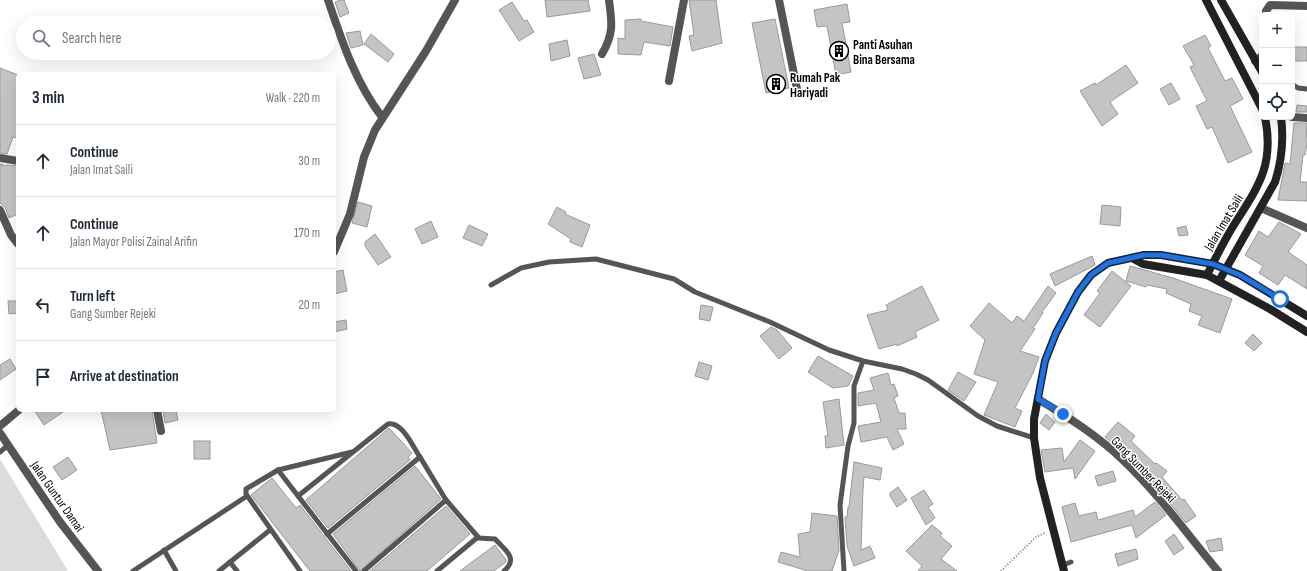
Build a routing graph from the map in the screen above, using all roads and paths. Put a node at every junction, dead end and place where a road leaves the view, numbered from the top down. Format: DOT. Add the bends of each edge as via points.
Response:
graph roads {
  1 [pos="328,0"];
  2 [pos="456,0"];
  3 [pos="609,0"];
  4 [pos="684,0"];
  5 [pos="780,0"];
  6 [pos="1206,0"];
  7 [pos="1221,0"];
  8 [pos="1307,6"];
  9 [pos="1267,12"];
  10 [pos="334,16"];
  11 [pos="336,21"];
  12 [pos="602,54"];
  13 [pos="1259,58"];
  14 [pos="1255,61"];
  15 [pos="1259,66"];
  16 [pos="669,81"];
  17 [pos="1295,86"];
  18 [pos="797,89"];
  19 [pos="1307,89"];
  20 [pos="1259,103"];
  21 [pos="382,117"];
  22 [pos="1295,117"];
  23 [pos="1307,118"];
  24 [pos="1266,120"];
  25 [pos="1281,120"];
  26 [pos="0,158"];
  27 [pos="16,161"];
  28 [pos="1261,208"];
  29 [pos="0,210"];
  30 [pos="1307,228"];
  31 [pos="16,242"];
  32 [pos="336,247"];
  33 [pos="1132,258"];
  34 [pos="1213,264"];
  35 [pos="1225,269"];
  36 [pos="1207,275"];
  37 [pos="1219,280"];
  38 [pos="491,285"];
  39 [pos="1307,316"];
  40 [pos="1307,332"];
  41 [pos="863,361"];
  42 [pos="1038,399"];
  43 [pos="17,412"];
  44 [pos="157,412"];
  45 [pos="0,426"];
  46 [pos="161,431"];
  47 [pos="0,433"];
  48 [pos="1034,438"];
  49 [pos="8,445"];
  50 [pos="0,452"];
  51 [pos="352,452"];
  52 [pos="420,457"];
  53 [pos="278,470"];
  54 [pos="247,496"];
  55 [pos="298,496"];
  56 [pos="446,500"];
  57 [pos="270,530"];
  58 [pos="1052,531"];
  59 [pos="327,534"];
  60 [pos="478,538"];
  61 [pos="164,550"];
  62 [pos="230,562"];
  63 [pos="1071,562"];
  64 [pos="1063,568"];
  65 [pos="98,571"];
  66 [pos="133,571"];
  67 [pos="176,571"];
  68 [pos="218,571"];
  69 [pos="237,571"];
  70 [pos="300,571"];
  71 [pos="356,571"];
  72 [pos="364,571"];
  73 [pos="437,571"];
  74 [pos="504,571"];
  75 [pos="844,571"];
  76 [pos="1001,571"];
  77 [pos="1218,571"];
  1 -- 10 [label="street"];
  2 -- 21 [label="street"];
  3 -- 12 [label="street" via="612,33"];
  4 -- 16 [label="street"];
  5 -- 18 [label="street"];
  6 -- 20 [label="main road"];
  7 -- 14 [label="main road"];
  8 -- 9 [label="street" via="1270,5"];
  11 -- 21 [label="street" via="356,75 370,102"];
  13 -- 14 [label="street"];
  14 -- 15 [label="main road"];
  17 -- 19 [label="lane"];
  21 -- 32 [label="street" via="364,157 350,214"];
  22 -- 23 [label="street"];
  24 -- 34 [label="main road, Jalan Imat Saili" via="1267,157 1260,184"];
  25 -- 28 [label="main road, Jalan Imat Saili" via="1283,149 1280,166 1275,182"];
  26 -- 27 [label="street"];
  28 -- 30 [label="street"];
  28 -- 35 [label="main road, Jalan Imat Saili"];
  29 -- 31 [label="street"];
  33 -- 34 [label="main road" via="1161,255"];
  33 -- 36 [label="main road" via="1143,264"];
  33 -- 42 [label="main road" via="1116,260 1101,266 1078,292 1056,333 1045,361"];
  34 -- 35 [label="main road"];
  34 -- 36 [label="main road, Jalan Imat Saili"];
  35 -- 37 [label="main road, Jalan Imat Saili"];
  35 -- 39 [label="main road" via="1240,275"];
  36 -- 37 [label="main road"];
  37 -- 40 [label="main road"];
  38 -- 41 [label="lane" via="521,268 549,262 596,259 674,279 700,294 770,322 829,350"];
  41 -- 48 [label="lane" via="916,374 978,416 997,426"];
  41 -- 75 [label="lane" via="854,386 854,423 848,446 840,505"];
  42 -- 48 [label="main road"];
  42 -- 77 [label="street, Gang Sumber Rejeki" via="1105,444 1124,460"];
  43 -- 45 [label="street"];
  44 -- 46 [label="street"];
  47 -- 49 [label="street, Jalan Guntur Damai"];
  48 -- 58 [label="main road"];
  49 -- 50 [label="lane"];
  49 -- 65 [label="street, Jalan Guntur Damai" via="60,522"];
  51 -- 52 [label="lane" via="392,423 399,426"];
  51 -- 53 [label="lane"];
  51 -- 55 [label="lane"];
  52 -- 56 [label="lane"];
  52 -- 59 [label="lane"];
  53 -- 54 [label="lane" via="246,489"];
  53 -- 55 [label="lane"];
  54 -- 57 [label="lane"];
  54 -- 61 [label="lane"];
  55 -- 59 [label="lane"];
  56 -- 60 [label="lane"];
  56 -- 72 [label="lane"];
  57 -- 62 [label="lane"];
  57 -- 70 [label="lane"];
  58 -- 64 [label="main road"];
  58 -- 76 [label="path" via="1036,537"];
  59 -- 71 [label="lane"];
  60 -- 73 [label="lane"];
  60 -- 74 [label="lane" via="495,540 509,554 510,564"];
  61 -- 66 [label="lane"];
  61 -- 67 [label="lane"];
  62 -- 68 [label="lane"];
  62 -- 69 [label="lane"];
  63 -- 64 [label="lane"];
}
